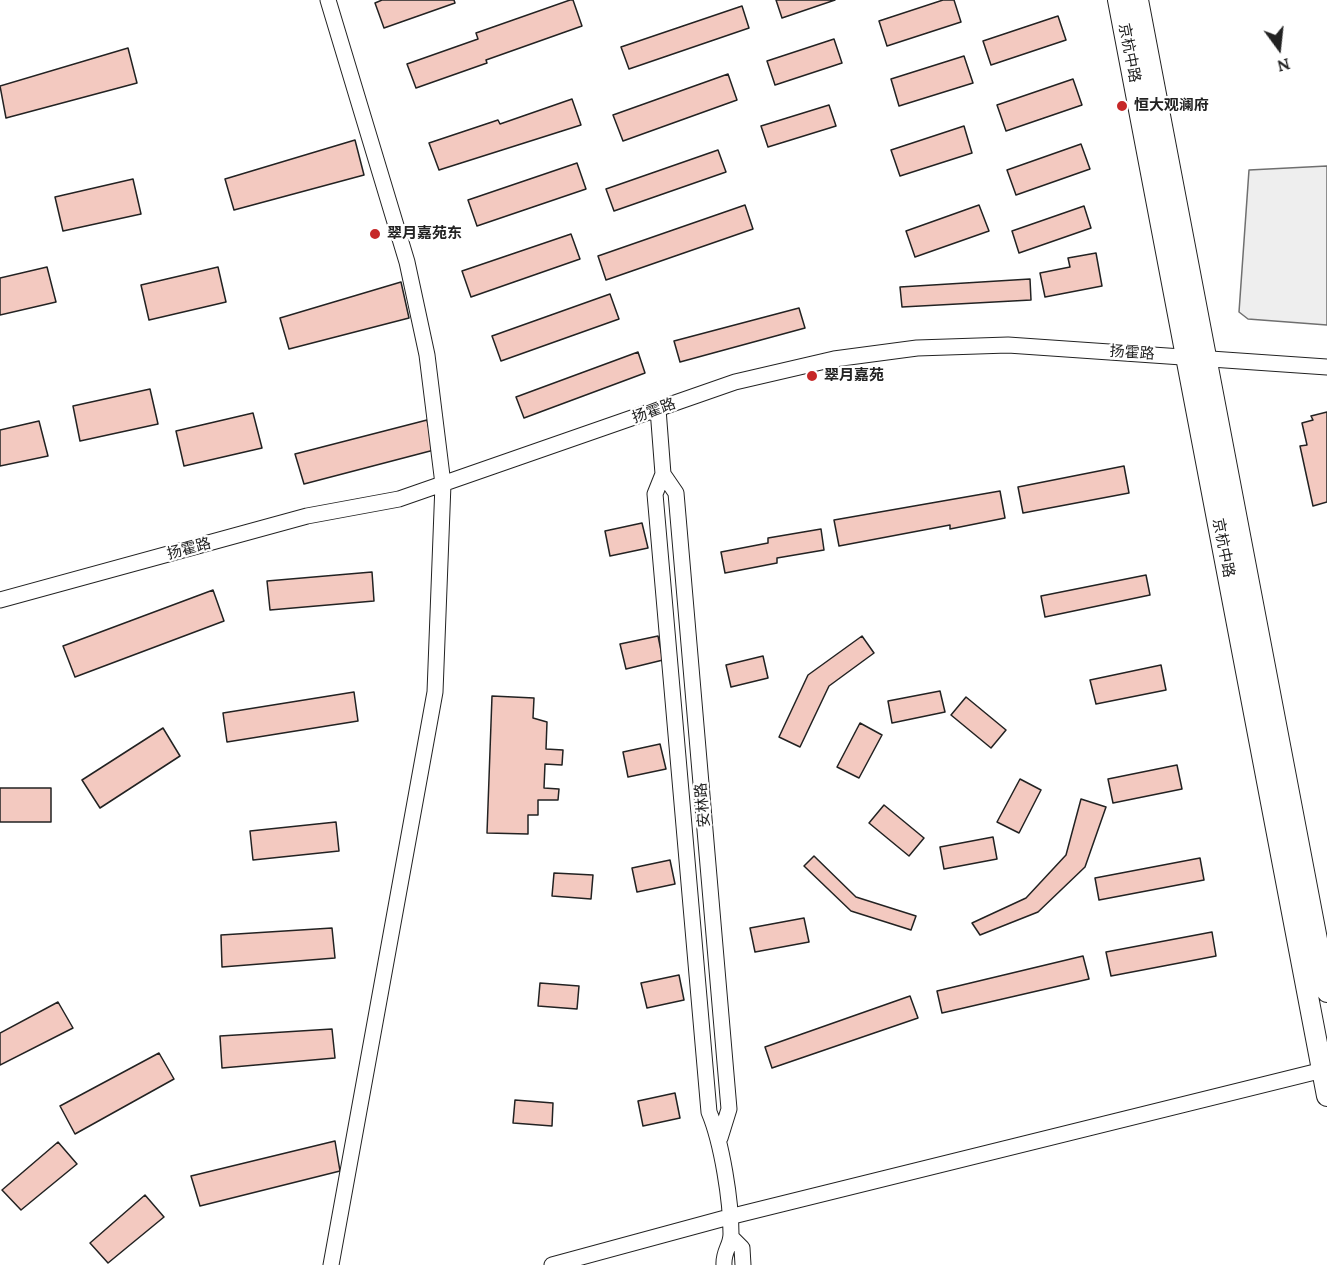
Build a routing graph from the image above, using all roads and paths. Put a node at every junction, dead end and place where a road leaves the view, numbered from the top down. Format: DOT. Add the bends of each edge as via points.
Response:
graph roads {
  1 [pos="328,0"];
  2 [pos="1119,0"];
  3 [pos="1137,0"];
  4 [pos="1187,357"];
  5 [pos="1207,358"];
  6 [pos="1327,367"];
  7 [pos="658,409"];
  8 [pos="663,474"];
  9 [pos="443,484"];
  10 [pos="0,600"];
  11 [pos="705,829"];
  12 [pos="685,834"];
  13 [pos="1327,992"];
  14 [pos="1325,1069"];
  15 [pos="1327,1096"];
  16 [pos="720,1138"];
  17 [pos="729,1217"];
  18 [pos="731,1237"];
  19 [pos="331,1265"];
  20 [pos="552,1265"];
  21 [pos="724,1265"];
  22 [pos="743,1265"];
  1 -- 9 [label="street" via="407,262 427,355"];
  2 -- 4 [label="main road, 京杭中路"];
  3 -- 5 [label="main road, 京杭中路"];
  4 -- 5 [label="street, 扬霍路"];
  4 -- 7 [label="street, 扬霍路" via="1008,345 917,348 834,359 735,382"];
  4 -- 14 [label="main road, 京杭中路"];
  5 -- 6 [label="street, 扬霍路"];
  5 -- 13 [label="main road, 京杭中路"];
  7 -- 8 [label="street, 安林路"];
  7 -- 9 [label="street, 扬霍路"];
  8 -- 11 [label="street, 安林路" via="676,494"];
  8 -- 12 [label="street, 安林路" via="655,494"];
  9 -- 10 [label="street, 扬霍路" via="399,499 307,516"];
  9 -- 19 [label="street" via="435,692"];
  11 -- 12 [label="street"];
  11 -- 16 [label="street, 安林路" via="729,1109"];
  12 -- 16 [label="street, 安林路" via="710,1112"];
  14 -- 15 [label="main road, 京杭中路"];
  14 -- 17 [label="street"];
  16 -- 17 [label="street, 安林路"];
  17 -- 18 [label="street, 安林路"];
  17 -- 20 [label="street"];
  18 -- 21 [label="street, 安林路" via="723,1254"];
  18 -- 22 [label="street, 安林路" via="742,1248"];
}
